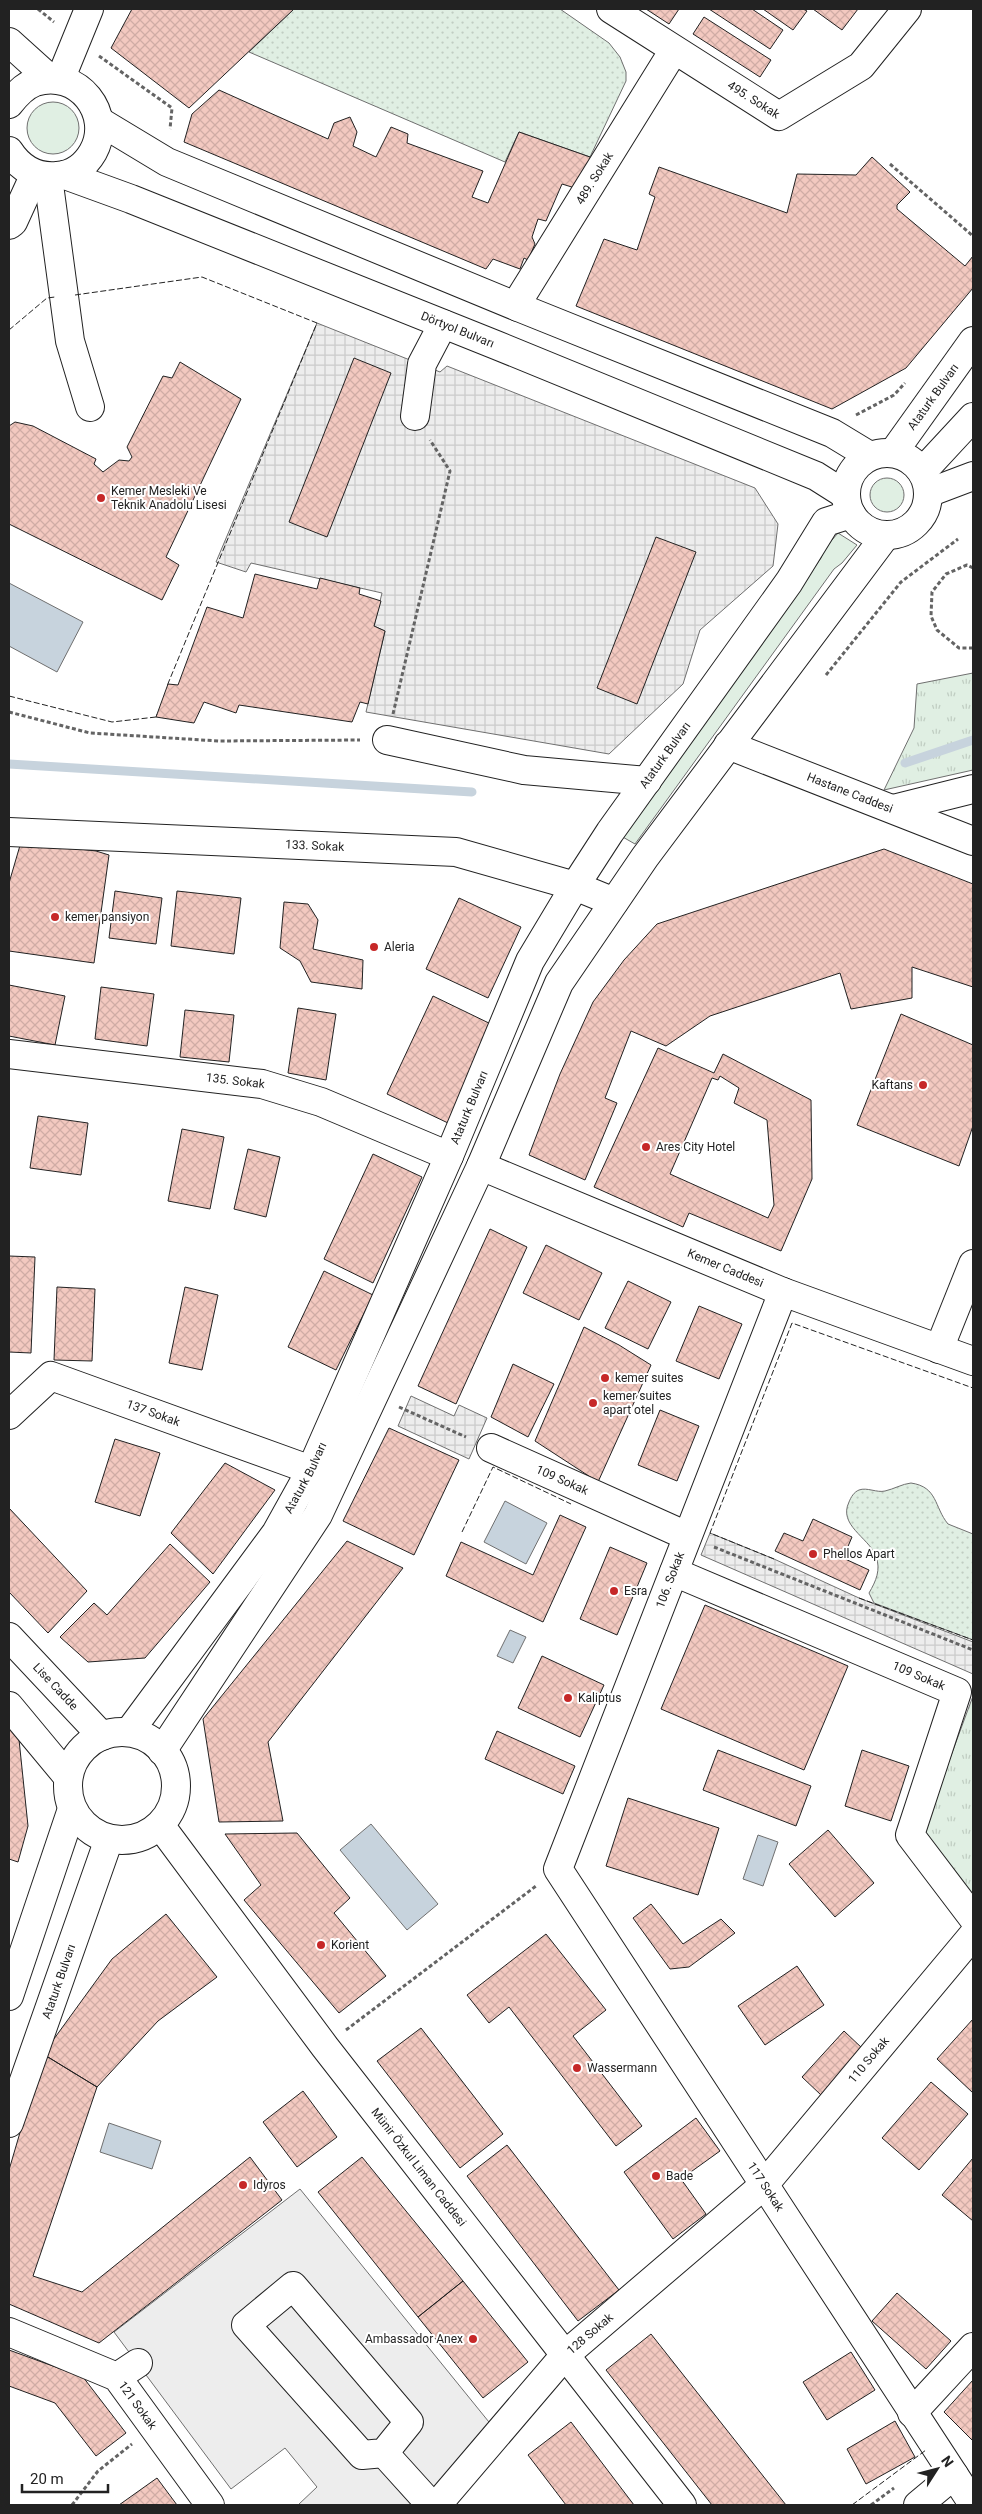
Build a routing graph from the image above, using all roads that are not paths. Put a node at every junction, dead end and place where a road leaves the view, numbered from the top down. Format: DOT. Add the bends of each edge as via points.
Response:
graph roads {
  1 [pos="89,9"];
  2 [pos="611,9"];
  3 [pos="907,9"];
  4 [pos="9,42"];
  5 [pos="674,50"];
  6 [pos="55,80"];
  7 [pos="9,104"];
  8 [pos="100,121"];
  9 [pos="9,152"];
  10 [pos="49,175"];
  11 [pos="9,225"];
  12 [pos="518,307"];
  13 [pos="443,324"];
  14 [pos="973,341"];
  15 [pos="90,407"];
  16 [pos="415,416"];
  17 [pos="973,417"];
  18 [pos="882,454"];
  19 [pos="973,476"];
  20 [pos="925,483"];
  21 [pos="848,504"];
  22 [pos="886,535"];
  23 [pos="387,740"];
  24 [pos="728,745"];
  25 [pos="647,780"];
  26 [pos="973,789"];
  27 [pos="893,809"];
  28 [pos="9,832"];
  29 [pos="973,841"];
  30 [pos="575,886"];
  31 [pos="614,902"];
  32 [pos="9,1054"];
  33 [pos="449,1156"];
  34 [pos="481,1166"];
  35 [pos="973,1264"];
  36 [pos="783,1292"];
  37 [pos="939,1349"];
  38 [pos="973,1361"];
  39 [pos="9,1415"];
  40 [pos="491,1448"];
  41 [pos="311,1470"];
  42 [pos="688,1536"];
  43 [pos="674,1572"];
  44 [pos="9,1637"];
  45 [pos="9,1706"];
  46 [pos="129,1732"];
  47 [pos="102,1736"];
  48 [pos="162,1751"];
  49 [pos="68,1777"];
  50 [pos="72,1809"];
  51 [pos="160,1825"];
  52 [pos="109,1839"];
  53 [pos="558,1869"];
  54 [pos="973,1918"];
  55 [pos="973,1935"];
  56 [pos="9,1996"];
  57 [pos="9,2123"];
  58 [pos="764,2185"];
  59 [pos="9,2332"];
  60 [pos="973,2347"];
  61 [pos="565,2355"];
  62 [pos="912,2412"];
  63 [pos="384,2452"];
  64 [pos="954,2475"];
  65 [pos="973,2504"];
  66 [pos="210,2505"];
  67 [pos="431,2505"];
  68 [pos="437,2505"];
  69 [pos="682,2505"];
  70 [pos="918,2505"];
  1 -- 6 [label="street"];
  2 -- 5 [label="street, 495. Sokak"];
  3 -- 5 [label="street, 495. Sokak" via="861,66 779,116"];
  4 -- 6 [label="street"];
  5 -- 12 [label="street, 489. Sokak" via="522,295"];
  6 -- 7 [label="street" via="34,82"];
  6 -- 8 [label="street" via="80,89 88,96"];
  8 -- 10 [label="street" via="98,142 89,160 78,169"];
  8 -- 12 [label="street" via="167,162"];
  9 -- 10 [label="street, Dörtyol Bulvarı" via="24,168"];
  10 -- 11 [label="street"];
  10 -- 13 [label="street, Dörtyol Bulvarı"];
  10 -- 15 [label="street" via="70,341"];
  12 -- 18 [label="street"];
  13 -- 16 [label="street" via="422,364"];
  13 -- 21 [label="street, Dörtyol Bulvarı" via="816,476"];
  14 -- 18 [label="street, Ataturk Bulvarı"];
  17 -- 20 [label="street"];
  18 -- 20 [label="street" via="905,456"];
  18 -- 21 [label="street" via="855,468 847,486"];
  19 -- 20 [label="street"];
  20 -- 22 [label="street" via="926,506 920,518 899,533"];
  21 -- 22 [label="street" via="866,529"];
  21 -- 25 [label="street, Ataturk Bulvarı" via="826,522 789,582"];
  22 -- 24 [label="street"];
  23 -- 25 [label="street" via="524,770"];
  24 -- 27 [label="street, Hastane Caddesi"];
  24 -- 31 [label="street"];
  25 -- 30 [label="street, Ataturk Bulvarı"];
  26 -- 27 [label="street"];
  27 -- 29 [label="street, Hastane Caddesi"];
  28 -- 30 [label="street, 133. Sokak" via="456,852"];
  30 -- 31 [label="street, 133. Sokak"];
  30 -- 33 [label="street, Ataturk Bulvarı" via="530,961"];
  31 -- 34 [label="street" via="559,983"];
  32 -- 33 [label="street, 135. Sokak" via="262,1084 320,1102"];
  33 -- 41 [label="street, Ataturk Bulvarı"];
  34 -- 36 [label="street, Kemer Caddesi"];
  34 -- 48 [label="street" via="318,1515"];
  35 -- 37 [label="street"];
  36 -- 37 [label="street, Kemer Caddesi"];
  36 -- 42 [label="street, 106. Sokak"];
  37 -- 38 [label="street, Kemer Caddesi"];
  39 -- 41 [label="street, 137 Sokak" via="51,1376"];
  40 -- 42 [label="street, 109 Sokak"];
  41 -- 46 [label="street, Ataturk Bulvarı" via="276,1533"];
  42 -- 43 [label="street, 106. Sokak"];
  43 -- 53 [label="street, 106. Sokak"];
  43 -- 54 [label="street, 109 Sokak" via="957,1692 910,1835"];
  44 -- 47 [label="street, Lise Cadde"];
  45 -- 49 [label="street"];
  46 -- 47 [label="street"];
  46 -- 48 [label="street" via="153,1742"];
  47 -- 49 [label="street" via="86,1745 74,1759"];
  48 -- 51 [label="street" via="171,1765 175,1797"];
  49 -- 50 [label="street"];
  50 -- 52 [label="street" via="94,1833"];
  50 -- 56 [label="street"];
  51 -- 52 [label="street" via="145,1836"];
  51 -- 61 [label="street, Münir Özkul Liman Caddesi" via="325,2046"];
  52 -- 57 [label="street, Ataturk Bulvarı"];
  53 -- 58 [label="street, 117 Sokak"];
  55 -- 58 [label="street, 110 Sokak"];
  58 -- 61 [label="street, 128 Sokak"];
  58 -- 62 [label="street, 117 Sokak"];
  59 -- 66 [label="street, 121 Sokak" via="127,2370 153,2427"];
  60 -- 62 [label="street"];
  61 -- 68 [label="street, 128 Sokak"];
  61 -- 69 [label="street, Münir Özkul Liman Caddesi"];
  62 -- 64 [label="street, 117 Sokak"];
  63 -- 63 [label="street" via="409,2422 293,2286 246,2325 362,2455"];
  63 -- 67 [label="street"];
  64 -- 65 [label="street, 117 Sokak"];
  64 -- 70 [label="street"];
}
